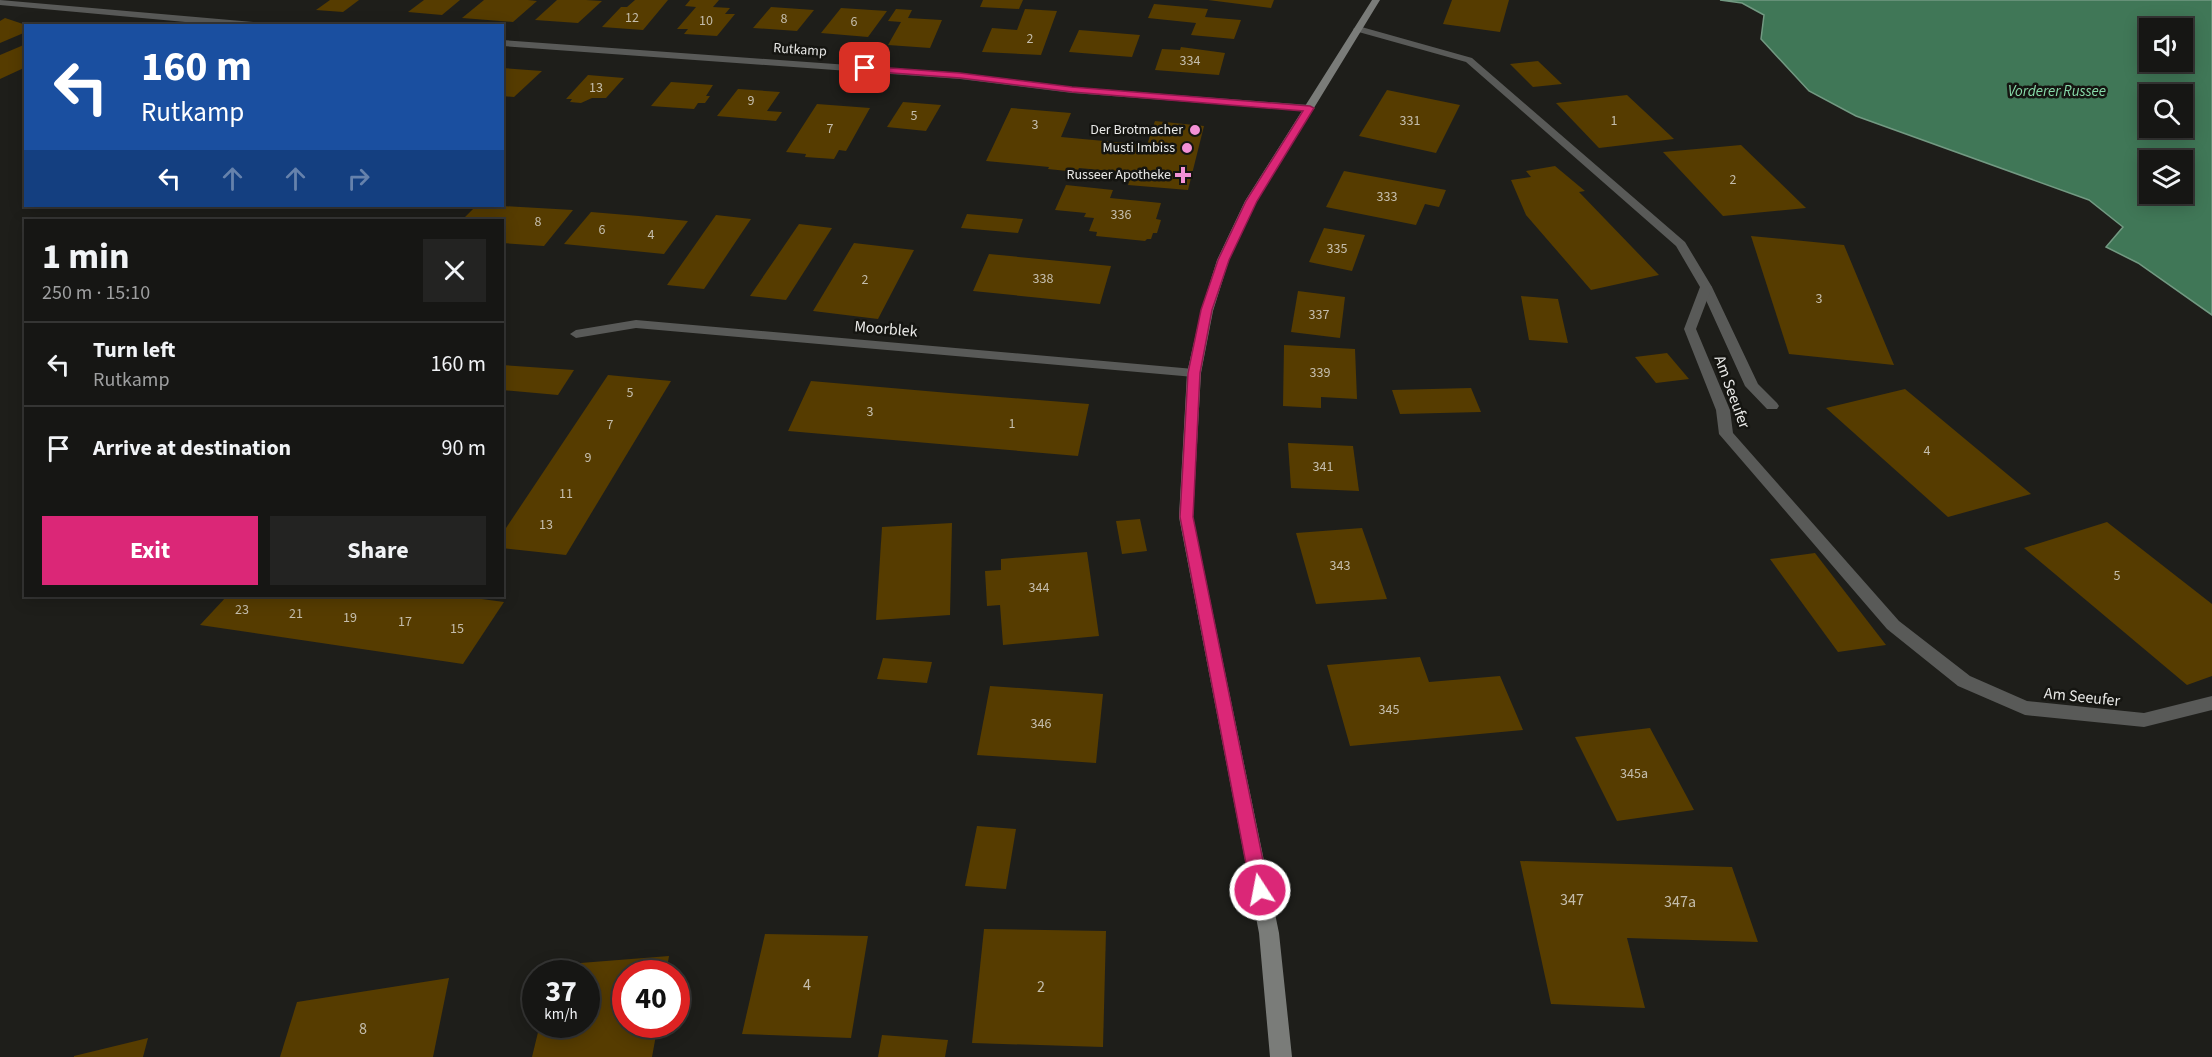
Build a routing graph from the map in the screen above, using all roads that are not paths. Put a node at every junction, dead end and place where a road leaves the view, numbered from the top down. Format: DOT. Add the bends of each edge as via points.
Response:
graph roads {
  1 [pos="1376,0"];
  2 [pos="0,2"];
  3 [pos="242,24"];
  4 [pos="1358,29"];
  5 [pos="504,43"];
  6 [pos="1310,108"];
  7 [pos="1707,287"];
  8 [pos="576,334"];
  9 [pos="1194,373"];
  10 [pos="1772,406"];
  11 [pos="2212,703"];
  12 [pos="1281,1057"];
  1 -- 4 [label="street"];
  2 -- 3 [label="street"];
  4 -- 6 [label="street"];
  4 -- 7 [label="street" via="1468,60 1681,244"];
  5 -- 6 [label="street, Rutkamp" via="960,76 1072,90"];
  6 -- 9 [label="street" via="1251,201 1223,260 1207,310"];
  7 -- 10 [label="street" via="1752,386"];
  7 -- 11 [label="street, Am Seeufer" via="1690,329 1723,410 1726,435 1893,625 1964,681 2025,708 2144,720"];
  8 -- 9 [label="street, Moorblek" via="636,324"];
  9 -- 12 [label="street" via="1186,517 1269,933"];
}
